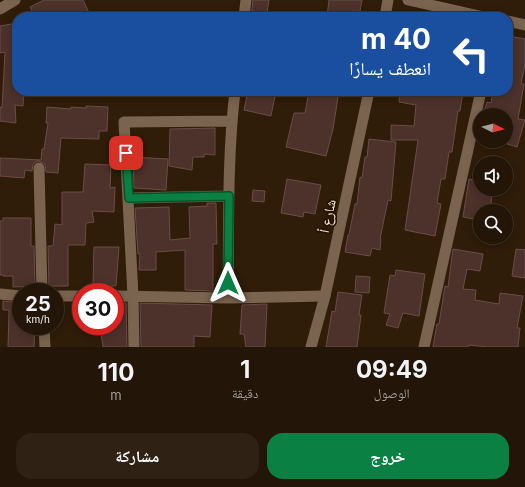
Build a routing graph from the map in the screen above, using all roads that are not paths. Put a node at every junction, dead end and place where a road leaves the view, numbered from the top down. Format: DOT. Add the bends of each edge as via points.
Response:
graph roads {
  1 [pos="15,0"];
  2 [pos="246,0"];
  3 [pos="388,0"];
  4 [pos="408,0"];
  5 [pos="0,9"];
  6 [pos="245,12"];
  7 [pos="385,12"];
  8 [pos="462,12"];
  9 [pos="234,96"];
  10 [pos="368,96"];
  11 [pos="480,96"];
  12 [pos="231,121"];
  13 [pos="39,168"];
  14 [pos="229,196"];
  15 [pos="129,198"];
  16 [pos="42,283"];
  17 [pos="0,294"];
  18 [pos="12,295"];
  19 [pos="124,296"];
  20 [pos="133,296"];
  21 [pos="325,296"];
  22 [pos="228,298"];
  23 [pos="44,335"];
  24 [pos="45,347"];
  25 [pos="134,347"];
  26 [pos="311,347"];
  27 [pos="424,347"];
  1 -- 5 [label="street"];
  2 -- 6 [label="street"];
  3 -- 7 [label="street"];
  4 -- 8 [label="street"];
  9 -- 12 [label="street"];
  10 -- 21 [label="street, شارع أ"];
  11 -- 27 [label="street"];
  12 -- 14 [label="street"];
  12 -- 15 [label="street" via="124,122"];
  13 -- 16 [label="street"];
  14 -- 15 [label="street"];
  14 -- 22 [label="street"];
  15 -- 20 [label="street"];
  17 -- 18 [label="street"];
  19 -- 20 [label="street"];
  20 -- 22 [label="street"];
  20 -- 25 [label="street"];
  21 -- 22 [label="street"];
  21 -- 26 [label="street, شارع أ"];
  23 -- 24 [label="street"];
}
